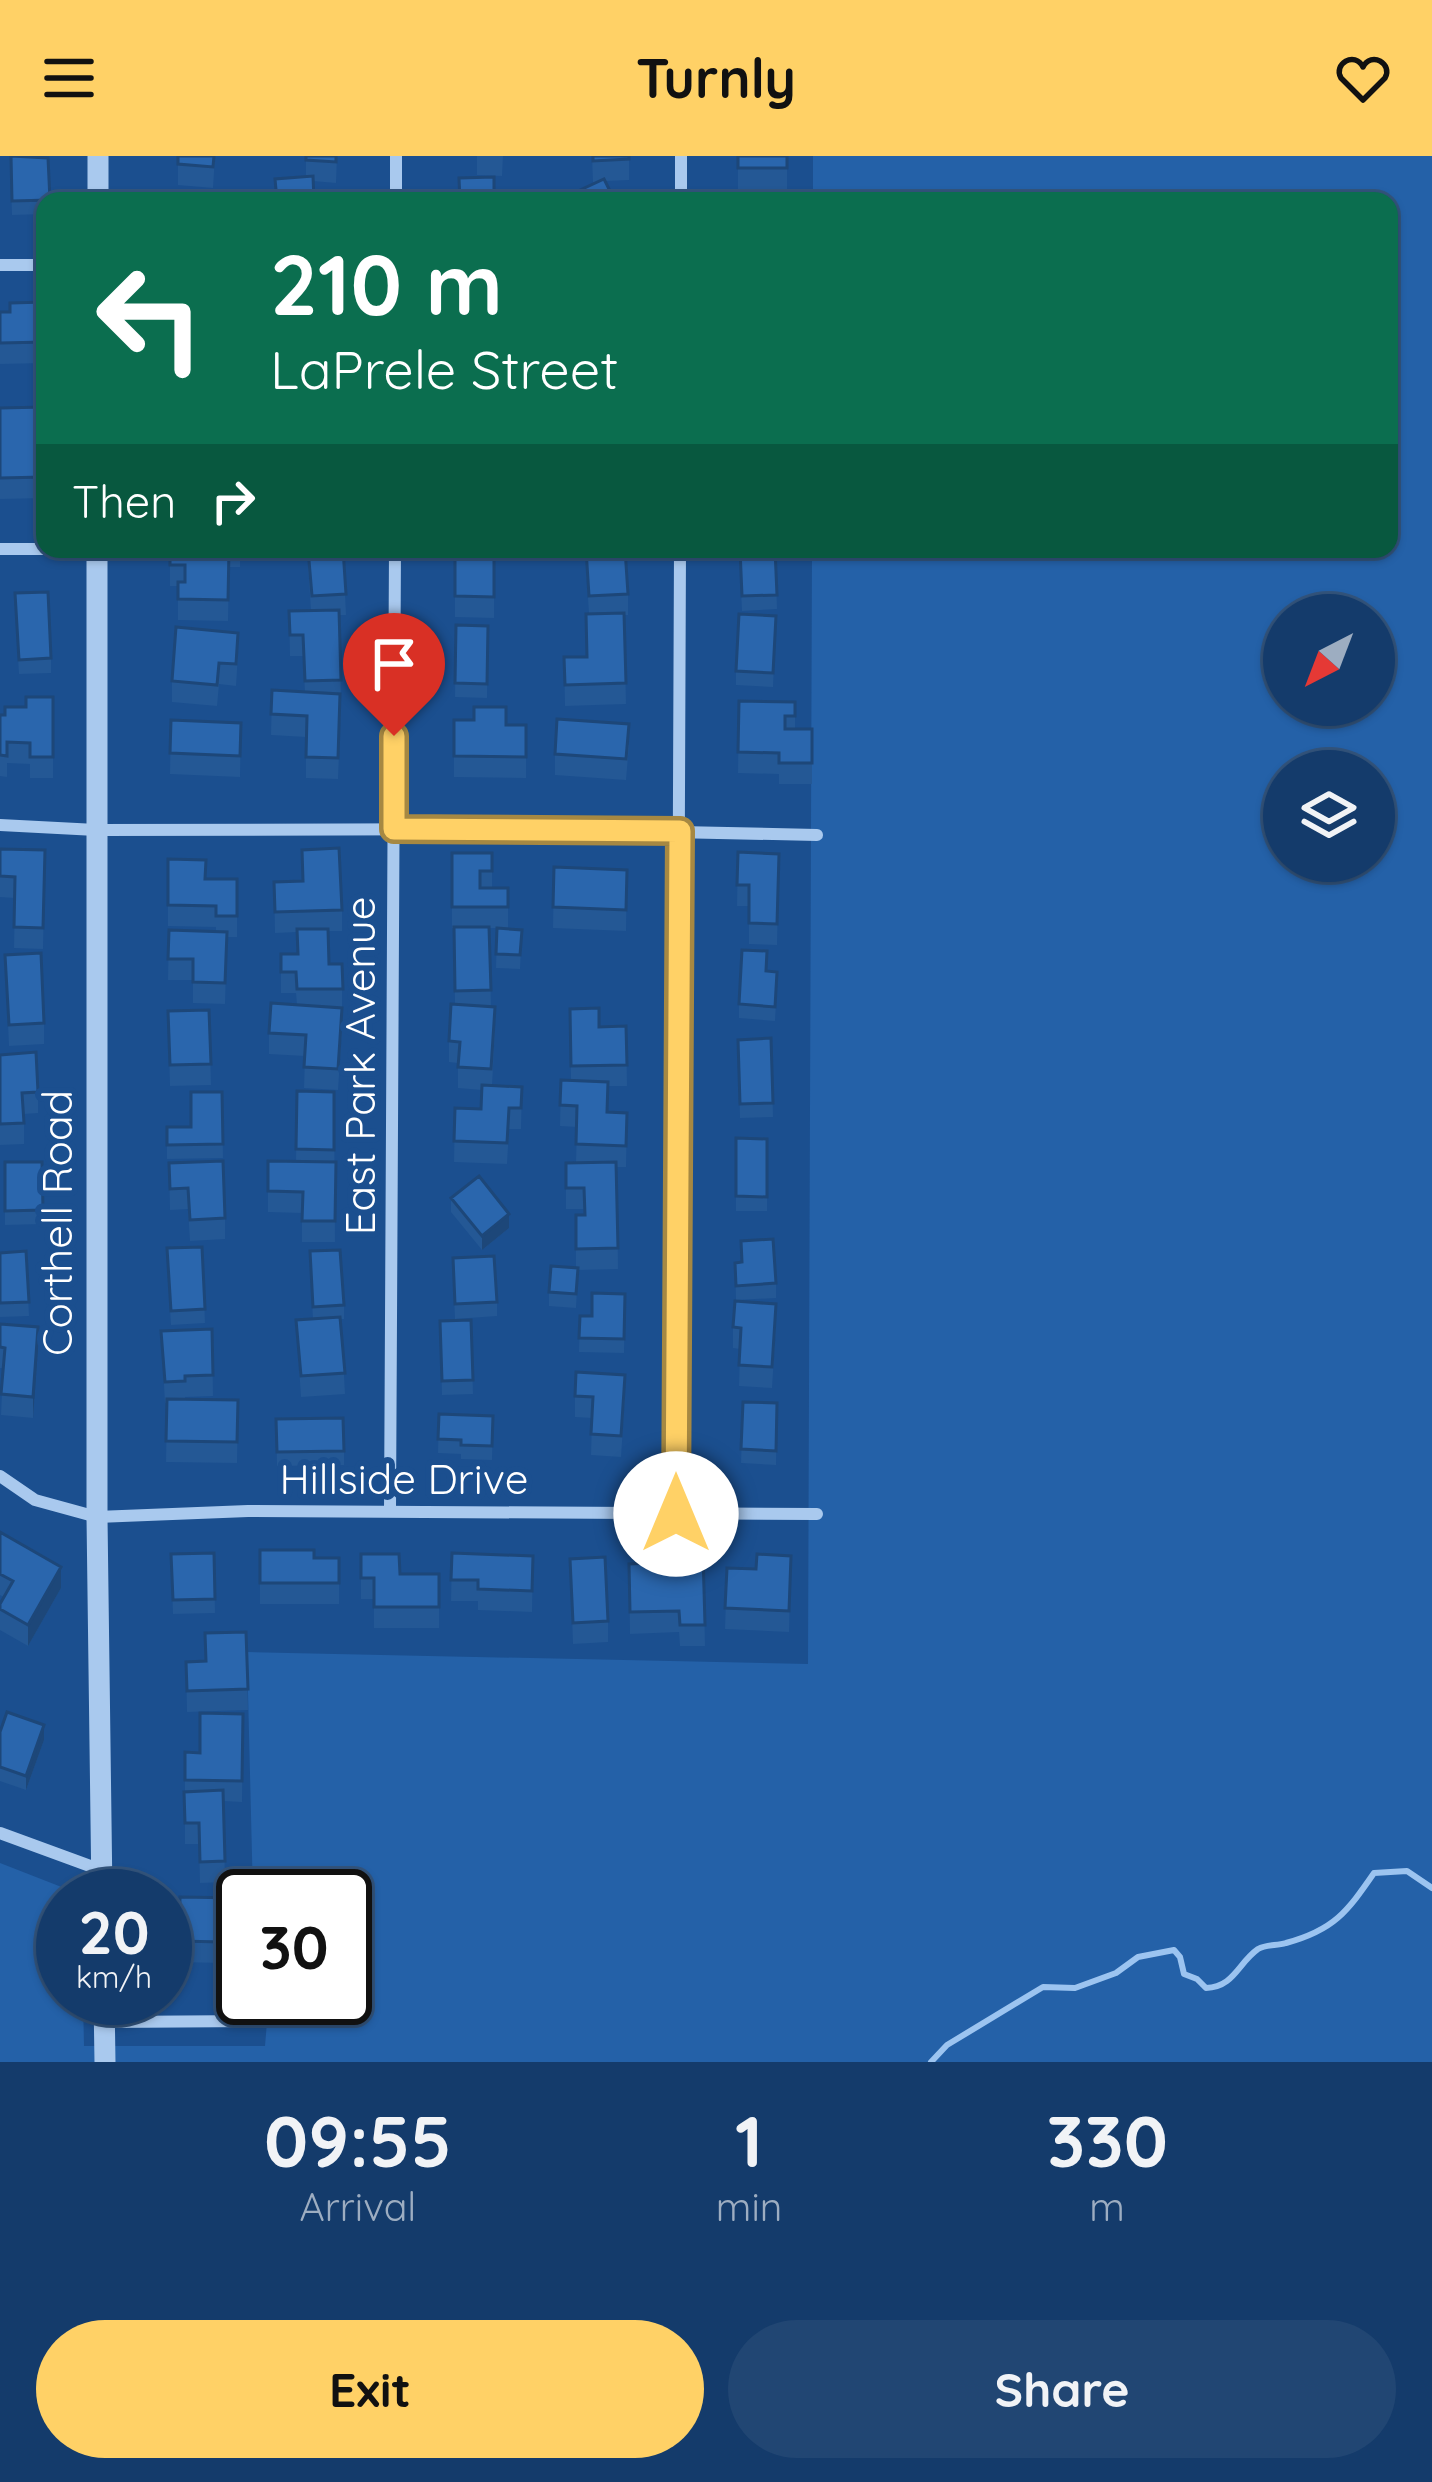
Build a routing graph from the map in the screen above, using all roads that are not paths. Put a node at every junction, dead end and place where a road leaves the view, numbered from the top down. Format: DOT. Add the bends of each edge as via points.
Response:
graph roads {
  1 [pos="98,156"];
  2 [pos="396,156"];
  3 [pos="681,156"];
  4 [pos="98,192"];
  5 [pos="395,192"];
  6 [pos="681,192"];
  7 [pos="0,265"];
  8 [pos="36,266"];
  9 [pos="0,549"];
  10 [pos="36,549"];
  11 [pos="97,558"];
  12 [pos="395,558"];
  13 [pos="680,558"];
  14 [pos="0,825"];
  15 [pos="394,829"];
  16 [pos="96,830"];
  17 [pos="680,831"];
  18 [pos="818,835"];
  19 [pos="0,1476"];
  20 [pos="390,1511"];
  21 [pos="676,1514"];
  22 [pos="817,1514"];
  23 [pos="97,1517"];
  24 [pos="0,1833"];
  25 [pos="98,1869"];
  26 [pos="101,1869"];
  27 [pos="105,2025"];
  28 [pos="106,2062"];
  1 -- 4 [label="street"];
  2 -- 5 [label="street"];
  3 -- 6 [label="street"];
  7 -- 8 [label="street"];
  9 -- 10 [label="street"];
  11 -- 16 [label="street, Corthell Road"];
  12 -- 15 [label="street, East Park Avenue"];
  13 -- 17 [label="street"];
  14 -- 16 [label="street"];
  15 -- 16 [label="street"];
  15 -- 17 [label="street"];
  15 -- 20 [label="street, East Park Avenue"];
  16 -- 23 [label="street, Corthell Road"];
  17 -- 18 [label="street"];
  17 -- 21 [label="street"];
  19 -- 23 [label="street, Hillside Drive" via="35,1500"];
  20 -- 21 [label="street, Hillside Drive"];
  20 -- 23 [label="street, Hillside Drive"];
  21 -- 22 [label="street, Hillside Drive"];
  23 -- 26 [label="street, Corthell Road"];
  24 -- 25 [label="street"];
  27 -- 28 [label="street"];
}
